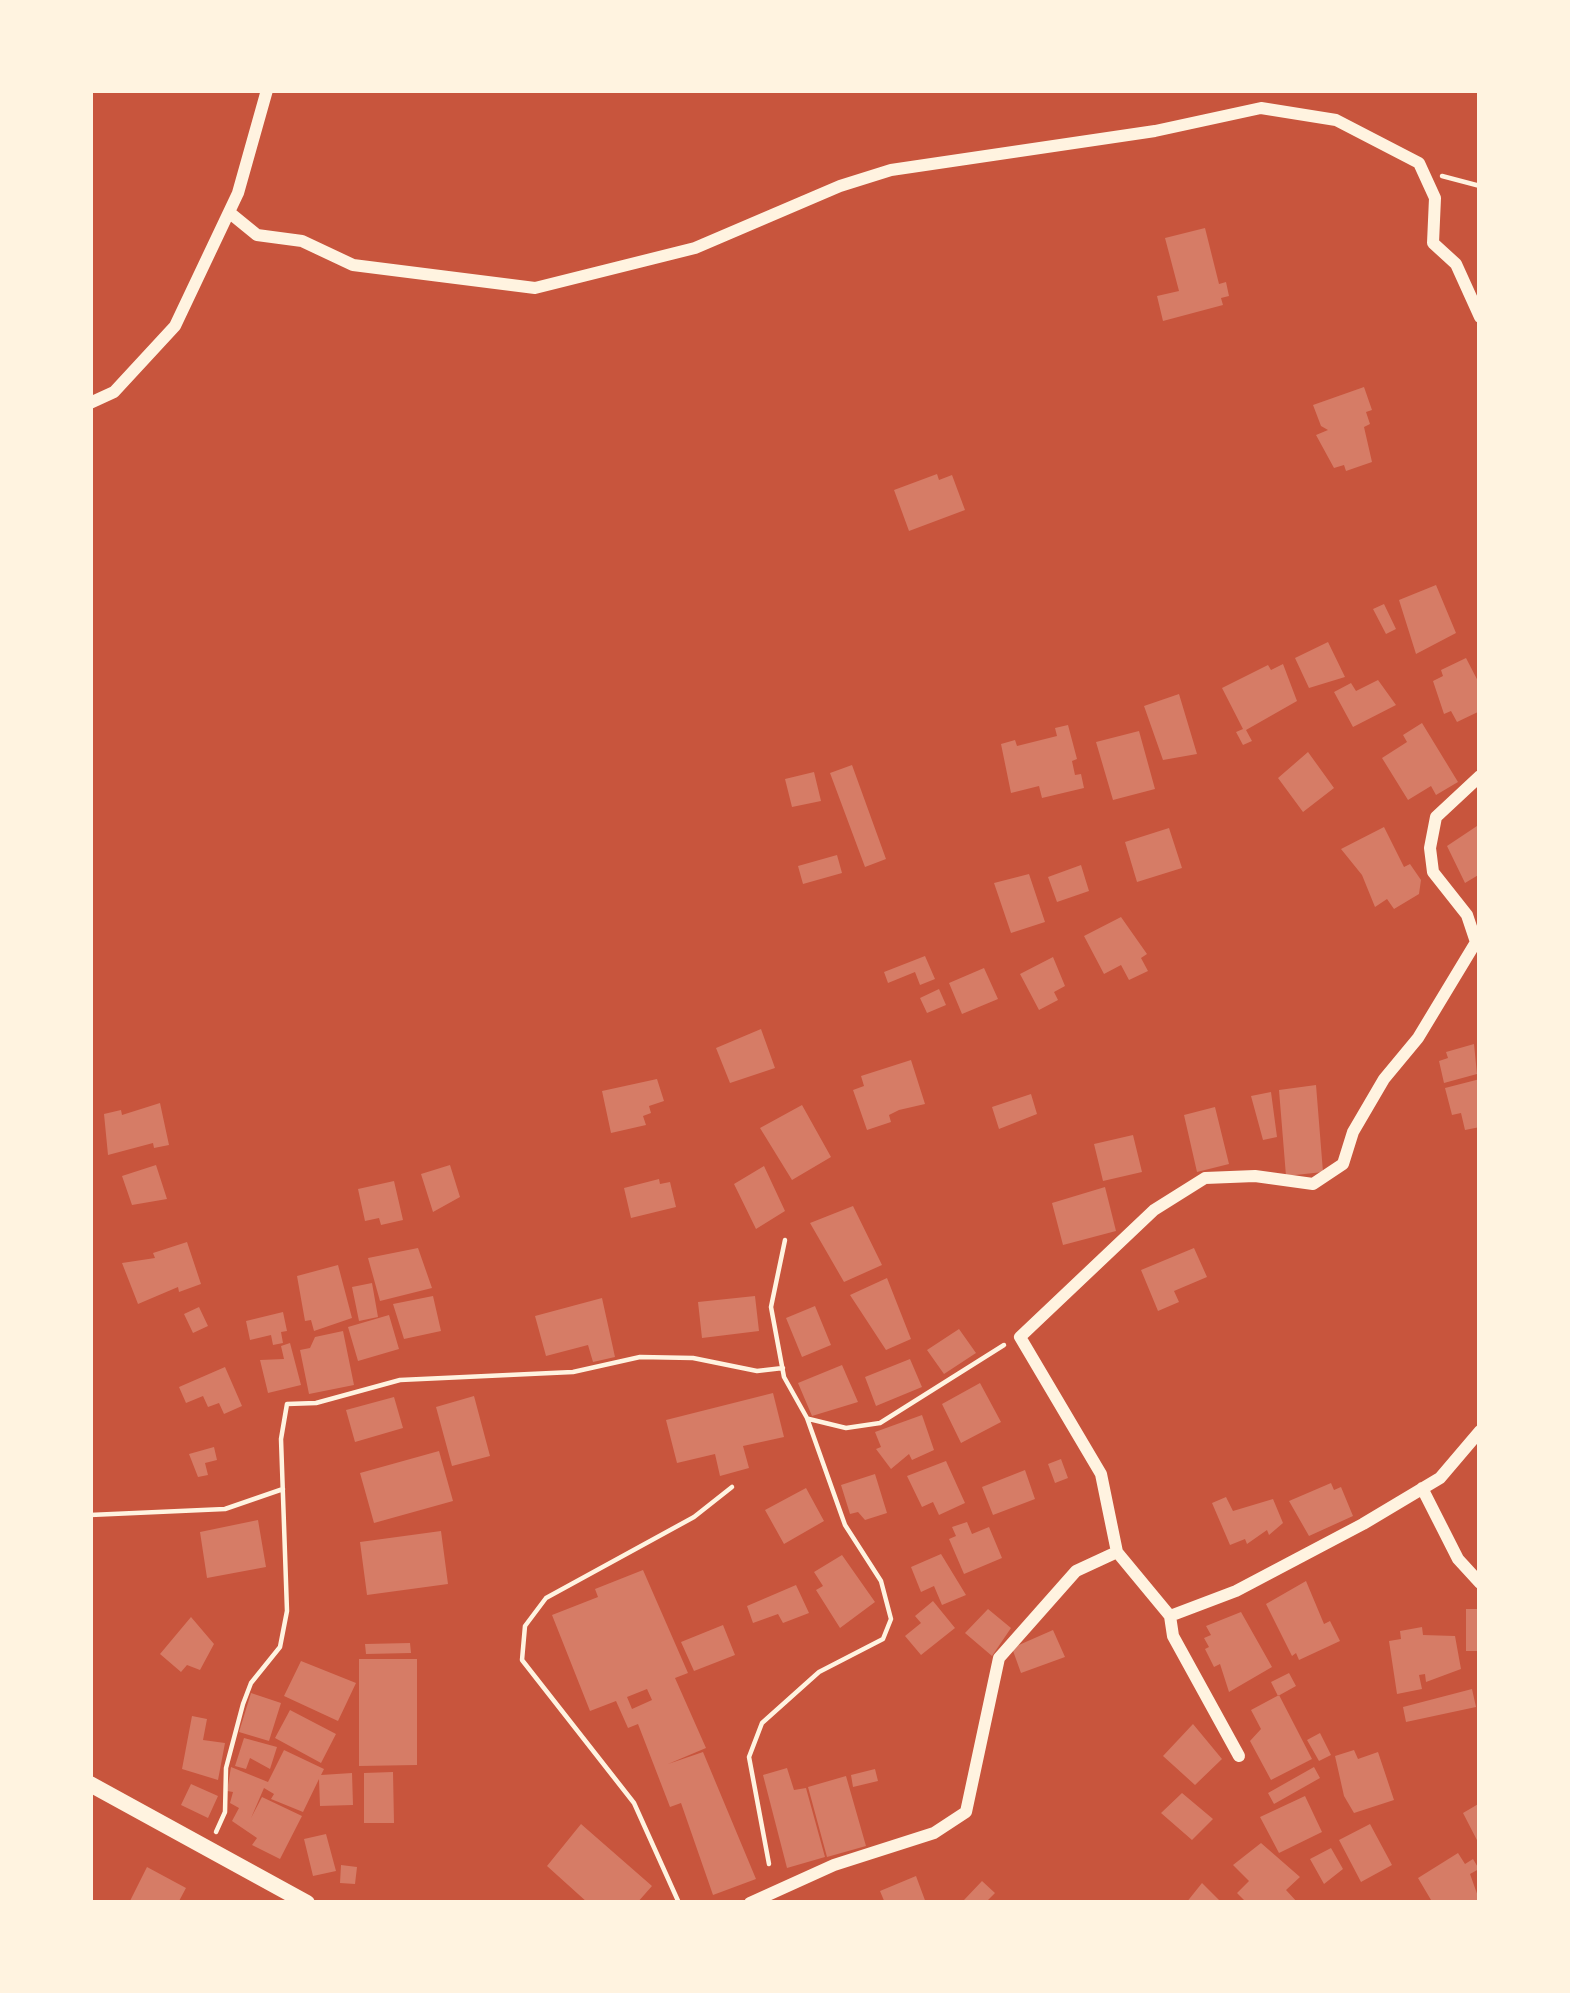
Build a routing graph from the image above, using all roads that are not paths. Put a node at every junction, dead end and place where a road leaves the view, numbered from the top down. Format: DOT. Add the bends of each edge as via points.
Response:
graph roads {
  1 [pos="267,90"];
  2 [pos="230,213"];
  3 [pos="1480,317"];
  4 [pos="90,403"];
  5 [pos="1480,776"];
  6 [pos="1480,1431"];
  7 [pos="1422,1488"];
  8 [pos="1118,1552"];
  9 [pos="1480,1583"];
  10 [pos="1170,1616"];
  11 [pos="1239,1756"];
  12 [pos="90,1784"];
  13 [pos="307,1903"];
  14 [pos="751,1903"];
  1 -- 2 [label="street"];
  2 -- 3 [label="street" via="257,236 302,241 352,265 535,288 695,248 891,170 1261,108 1336,120 1419,164 1436,198 1433,243 1456,264"];
  2 -- 4 [label="street" via="176,326 114,392"];
  5 -- 8 [label="street" via="1436,817 1430,848 1433,872 1467,915 1476,942 1384,1079 1342,1164 1312,1184 1205,1178 1154,1210 1020,1337 1101,1474"];
  6 -- 7 [label="street"];
  7 -- 9 [label="street" via="1458,1559"];
  7 -- 10 [label="street" via="1235,1591"];
  8 -- 10 [label="street"];
  8 -- 14 [label="street" via="1076,1571 1000,1658 966,1812 934,1833"];
  10 -- 11 [label="street" via="1173,1636"];
  12 -- 13 [label="main road"];
}
